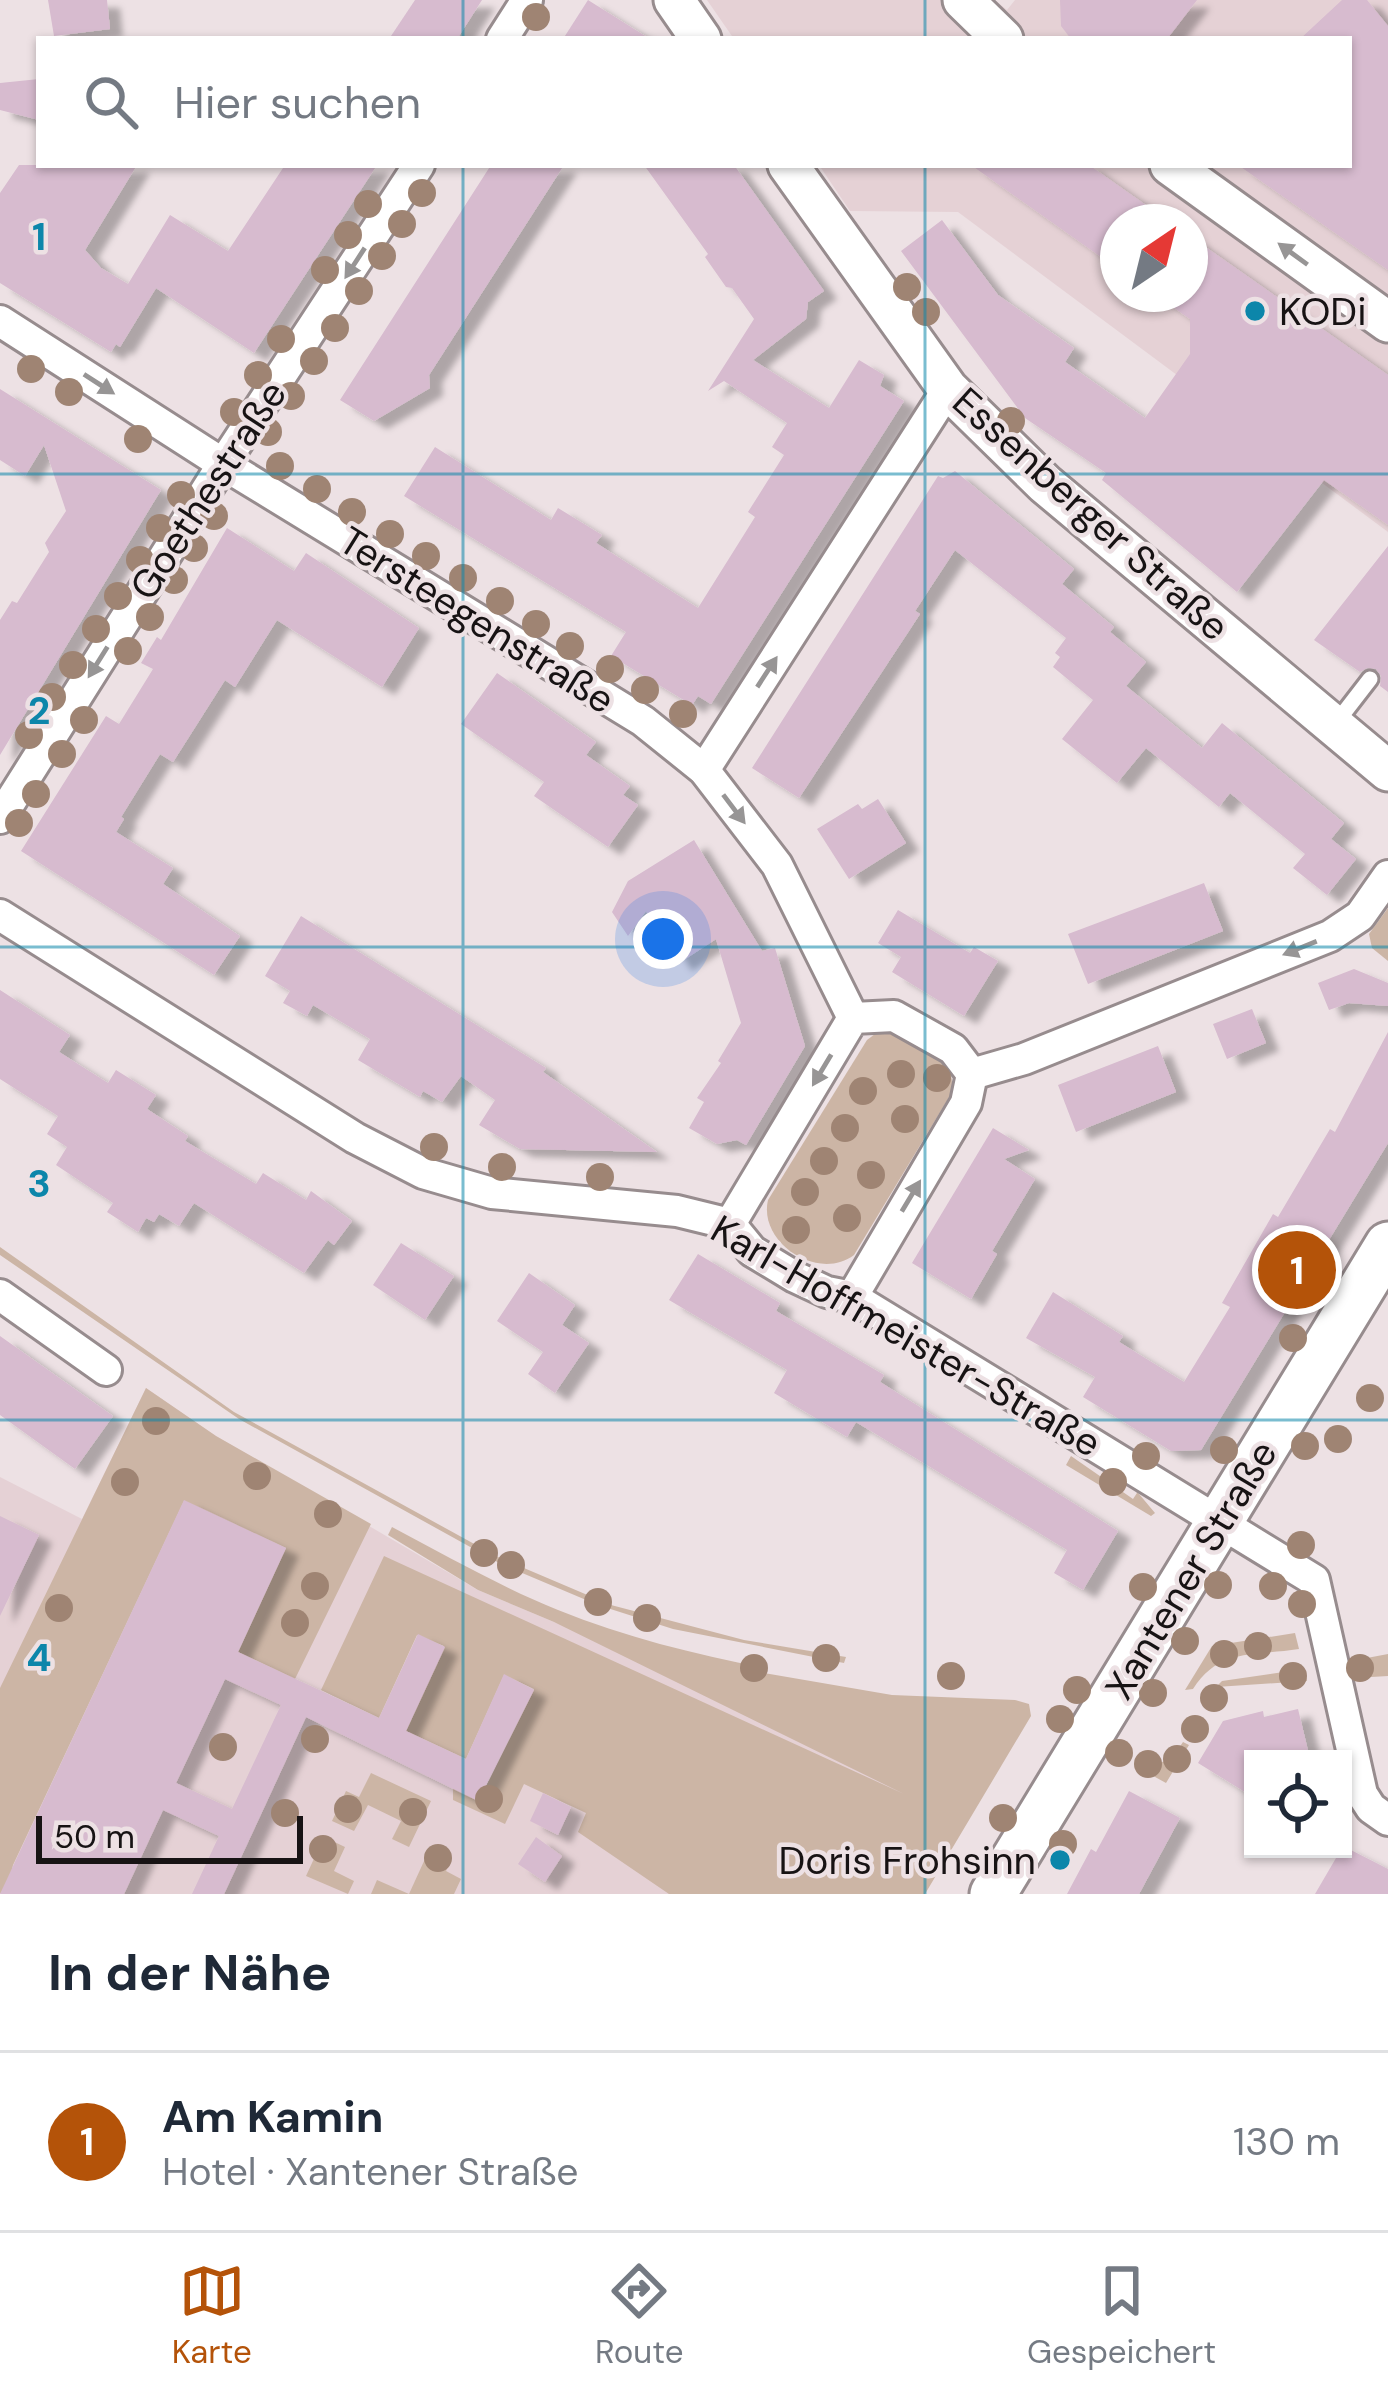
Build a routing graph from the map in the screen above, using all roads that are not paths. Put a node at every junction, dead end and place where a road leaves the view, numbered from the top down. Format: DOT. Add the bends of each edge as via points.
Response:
graph roads {
  1 [pos="527,0"];
  2 [pos="674,0"];
  3 [pos="963,0"];
  4 [pos="504,36"];
  5 [pos="699,36"];
  6 [pos="1000,36"];
  7 [pos="417,168"];
  8 [pos="790,168"];
  9 [pos="1174,168"];
  10 [pos="0,321"];
  11 [pos="1388,322"];
  12 [pos="948,389"];
  13 [pos="223,464"];
  14 [pos="1370,679"];
  15 [pos="1334,725"];
  16 [pos="704,770"];
  17 [pos="1388,771"];
  18 [pos="0,818"];
  19 [pos="1388,876"];
  20 [pos="0,915"];
  21 [pos="853,1018"];
  22 [pos="972,1073"];
  23 [pos="730,1224"];
  24 [pos="1388,1245"];
  25 [pos="0,1295"];
  26 [pos="852,1297"];
  27 [pos="106,1370"];
  28 [pos="1222,1524"];
  29 [pos="1388,1820"];
  30 [pos="993,1894"];
  1 -- 4 [label="street"];
  2 -- 5 [label="street"];
  3 -- 6 [label="street"];
  7 -- 13 [label="street, Goethestraße, one-way"];
  8 -- 12 [label="street, Essenberger Straße"];
  11 -- 9 [label="street, one-way"];
  10 -- 13 [label="street, Tersteegenstraße, one-way"];
  12 -- 15 [label="street, Essenberger Straße" via="1045,484"];
  16 -- 12 [label="street, one-way"];
  13 -- 16 [label="street, Tersteegenstraße" via="643,721"];
  13 -- 18 [label="street, Goethestraße, one-way"];
  14 -- 15 [label="lane"];
  15 -- 17 [label="street, Essenberger Straße"];
  16 -- 21 [label="street, Tersteegenstraße, one-way" via="776,865"];
  19 -- 22 [label="street, one-way" via="1360,916 1330,936"];
  20 -- 23 [label="street, Karl-Hoffmeister-Straße" via="423,1173 492,1193 677,1211"];
  21 -- 22 [label="street" via="894,1016 953,1049"];
  21 -- 23 [label="street, one-way"];
  26 -- 22 [label="street, one-way" via="966,1103"];
  23 -- 26 [label="street, Karl-Hoffmeister-Straße" via="752,1251 795,1277"];
  24 -- 28 [label="main road, Xantener Straße"];
  25 -- 27 [label="street"];
  26 -- 28 [label="street, Karl-Hoffmeister-Straße"];
  28 -- 29 [label="street, Karl-Hoffmeister-Straße" via="1314,1580 1362,1794"];
  28 -- 30 [label="main road, Xantener Straße"];
}
